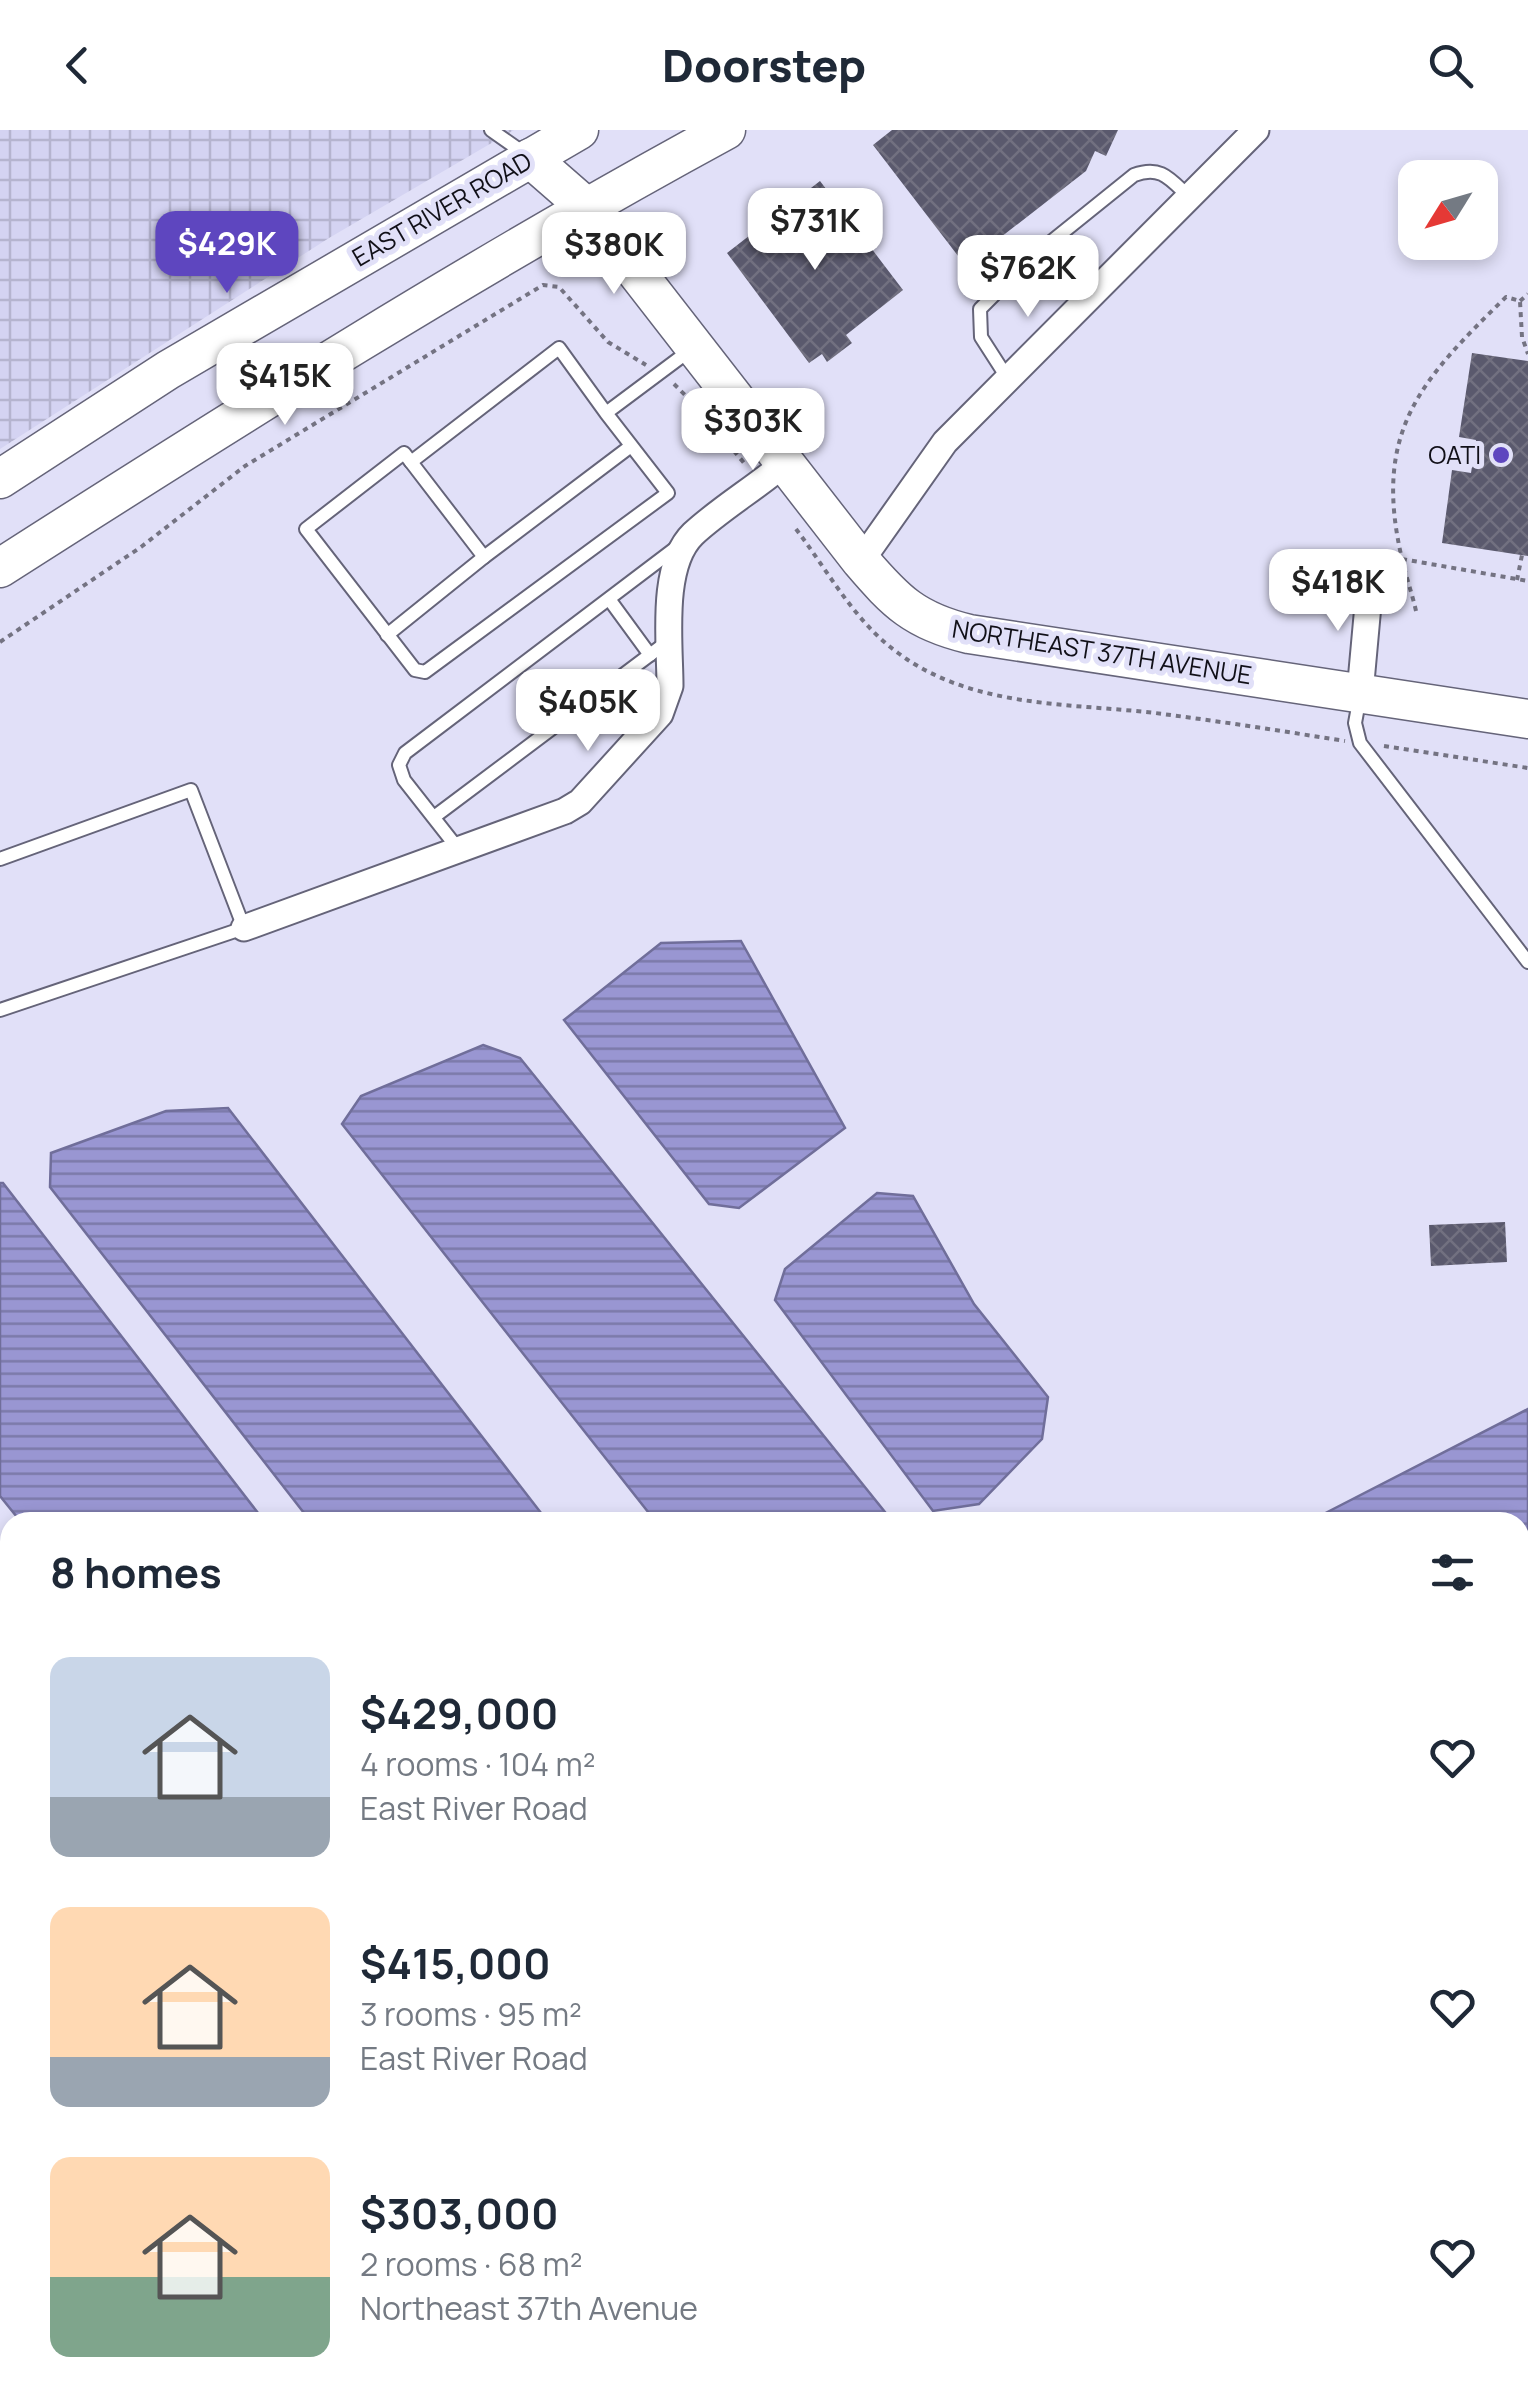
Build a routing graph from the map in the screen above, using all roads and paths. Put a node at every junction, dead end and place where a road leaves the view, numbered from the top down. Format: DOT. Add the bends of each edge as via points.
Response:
graph roads {
  1 [pos="492,130"];
  2 [pos="579,130"];
  3 [pos="726,130"];
  4 [pos="1256,130"];
  5 [pos="530,158"];
  6 [pos="1189,197"];
  7 [pos="585,206"];
  8 [pos="1528,294"];
  9 [pos="1520,302"];
  10 [pos="696,346"];
  11 [pos="1528,354"];
  12 [pos="660,373"];
  13 [pos="1008,378"];
  14 [pos="606,413"];
  15 [pos="631,446"];
  16 [pos="411,462"];
  17 [pos="786,462"];
  18 [pos="0,479"];
  19 [pos="691,536"];
  20 [pos="1522,555"];
  21 [pos="484,557"];
  22 [pos="1402,559"];
  23 [pos="861,561"];
  24 [pos="0,568"];
  25 [pos="1362,573"];
  26 [pos="1517,580"];
  27 [pos="1528,581"];
  28 [pos="609,599"];
  29 [pos="1416,611"];
  30 [pos="388,635"];
  31 [pos="0,642"];
  32 [pos="660,647"];
  33 [pos="1360,693"];
  34 [pos="1528,718"];
  35 [pos="434,817"];
  36 [pos="458,850"];
  37 [pos="0,859"];
  38 [pos="244,928"];
  39 [pos="1528,962"];
  40 [pos="0,1010"];
  1 -- 5 [label="lane"];
  2 -- 5 [label="street, EAST RIVER ROAD"];
  3 -- 7 [label="street"];
  4 -- 6 [label="street"];
  5 -- 7 [label="street, NORTHEAST 37TH AVENUE"];
  5 -- 18 [label="street, EAST RIVER ROAD" via="168,370"];
  6 -- 13 [label="street"];
  6 -- 13 [label="lane" via="1162,172 1134,175 980,308 982,337"];
  7 -- 10 [label="street, NORTHEAST 37TH AVENUE"];
  7 -- 24 [label="street"];
  8 -- 9 [label="path"];
  9 -- 11 [label="path"];
  9 -- 22 [label="path" via="1506,297 1444,358 1411,408 1393,488"];
  10 -- 12 [label="lane"];
  10 -- 17 [label="street, NORTHEAST 37TH AVENUE"];
  12 -- 14 [label="lane"];
  12 -- 31 [label="path" via="608,342 559,287 543,285 244,466 142,547"];
  13 -- 23 [label="street" via="945,442"];
  14 -- 15 [label="lane"];
  14 -- 16 [label="lane" via="559,348"];
  15 -- 21 [label="lane"];
  15 -- 30 [label="lane" via="668,493 425,672 414,670"];
  16 -- 21 [label="lane"];
  16 -- 30 [label="lane" via="404,453 306,530"];
  17 -- 19 [label="street"];
  17 -- 23 [label="street, NORTHEAST 37TH AVENUE"];
  19 -- 28 [label="lane"];
  19 -- 32 [label="street" via="671,582"];
  20 -- 26 [label="path"];
  21 -- 30 [label="lane"];
  22 -- 26 [label="path"];
  22 -- 29 [label="path"];
  23 -- 33 [label="street, NORTHEAST 37TH AVENUE" via="914,614 943,628"];
  25 -- 33 [label="street" via="1368,605"];
  26 -- 27 [label="path"];
  28 -- 32 [label="lane"];
  28 -- 35 [label="lane" via="404,753 404,780"];
  32 -- 35 [label="lane"];
  32 -- 36 [label="street" via="670,686 660,714 594,789 564,811"];
  33 -- 34 [label="street, NORTHEAST 37TH AVENUE"];
  33 -- 39 [label="lane" via="1360,743"];
  35 -- 36 [label="lane"];
  36 -- 38 [label="street"];
  37 -- 38 [label="lane" via="191,790"];
  38 -- 40 [label="lane"];
}
